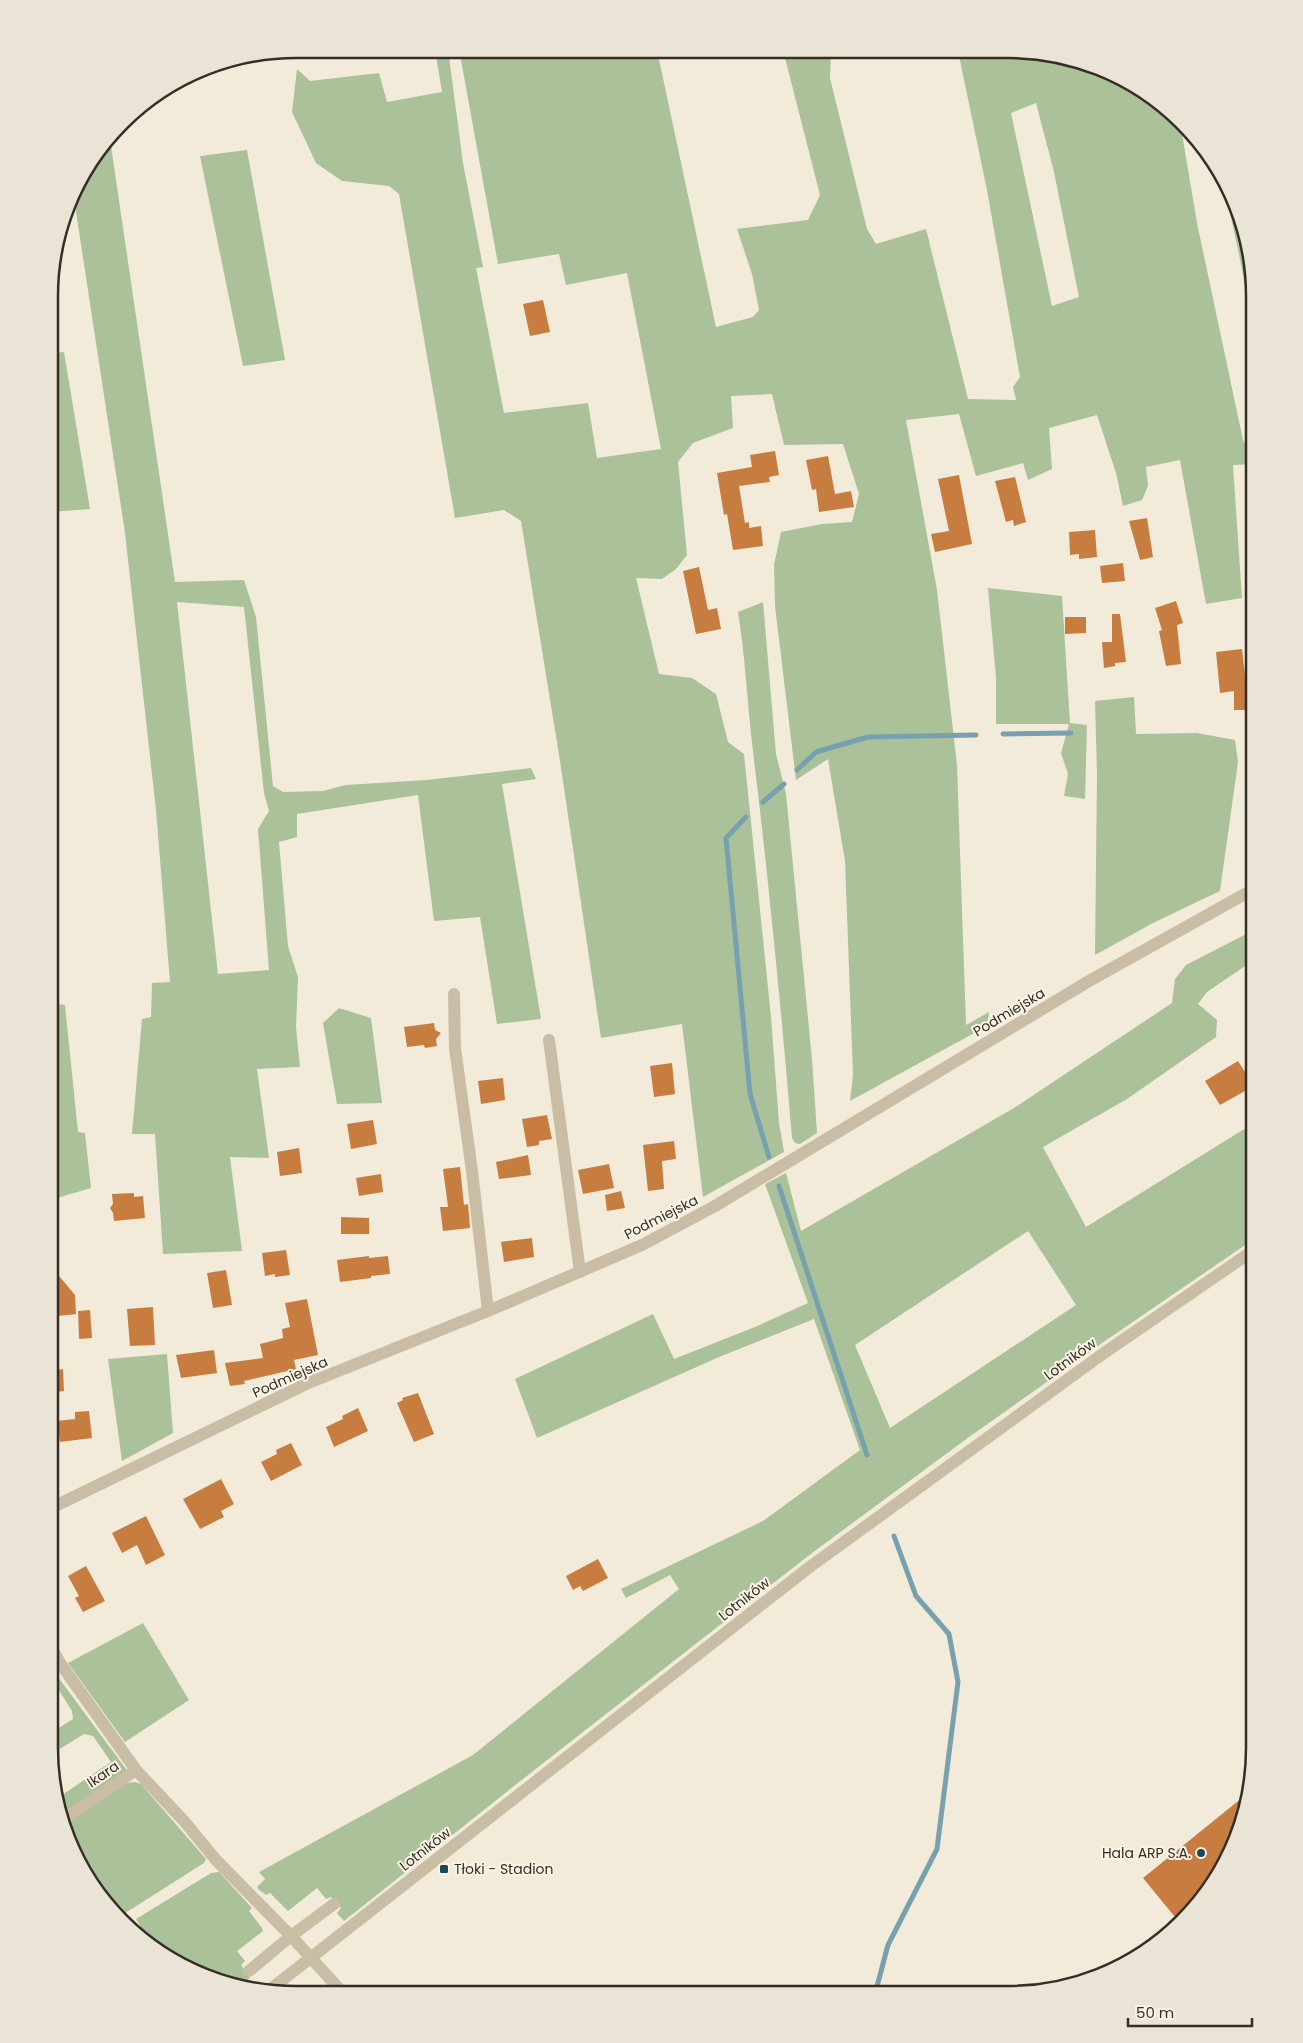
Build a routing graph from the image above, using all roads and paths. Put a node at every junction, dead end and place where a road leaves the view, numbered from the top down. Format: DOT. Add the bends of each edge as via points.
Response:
graph roads {
  1 [pos="1246,893"];
  2 [pos="454,994"];
  3 [pos="549,1040"];
  4 [pos="1246,1255"];
  5 [pos="580,1272"];
  6 [pos="488,1311"];
  7 [pos="58,1505"];
  8 [pos="58,1659"];
  9 [pos="136,1770"];
  10 [pos="68,1817"];
  11 [pos="334,1904"];
  12 [pos="290,1936"];
  13 [pos="310,1958"];
  14 [pos="249,1970"];
  15 [pos="276,1985"];
  16 [pos="336,1986"];
  1 -- 5 [label="street, Podmiejska" via="1089,981 715,1206 642,1245"];
  2 -- 6 [label="street" via="456,1048"];
  3 -- 5 [label="street"];
  4 -- 13 [label="street, Lotników" via="1104,1353 807,1569"];
  5 -- 6 [label="street, Podmiejska"];
  6 -- 7 [label="street, Podmiejska" via="306,1384"];
  8 -- 9 [label="street"];
  9 -- 10 [label="street, Ikara"];
  9 -- 12 [label="street" via="216,1860"];
  11 -- 12 [label="street"];
  12 -- 13 [label="street"];
  12 -- 14 [label="street"];
  13 -- 15 [label="street, Lotników"];
  13 -- 16 [label="street"];
}
